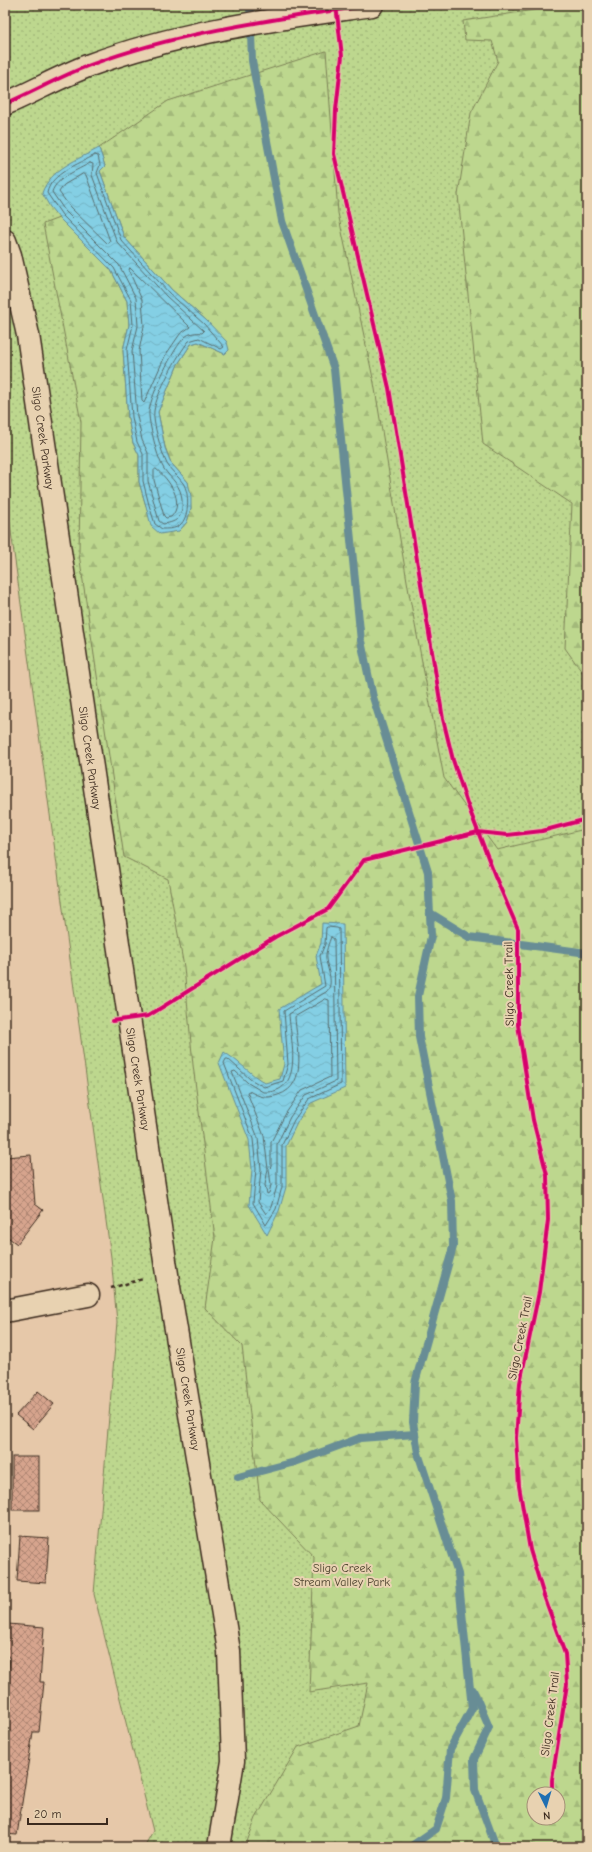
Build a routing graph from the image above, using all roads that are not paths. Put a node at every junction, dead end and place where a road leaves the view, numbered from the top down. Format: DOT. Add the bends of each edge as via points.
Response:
graph roads {
  1 [pos="372,5"];
  2 [pos="5,104"];
  3 [pos="5,241"];
  4 [pos="88,1295"];
  5 [pos="5,1311"];
  6 [pos="219,1847"];
  1 -- 2 [label="street" via="274,19 178,38 90,65"];
  3 -- 6 [label="street, Sligo Creek Parkway" via="28,335 167,1273 229,1651 234,1761"];
  4 -- 5 [label="street"];
}
